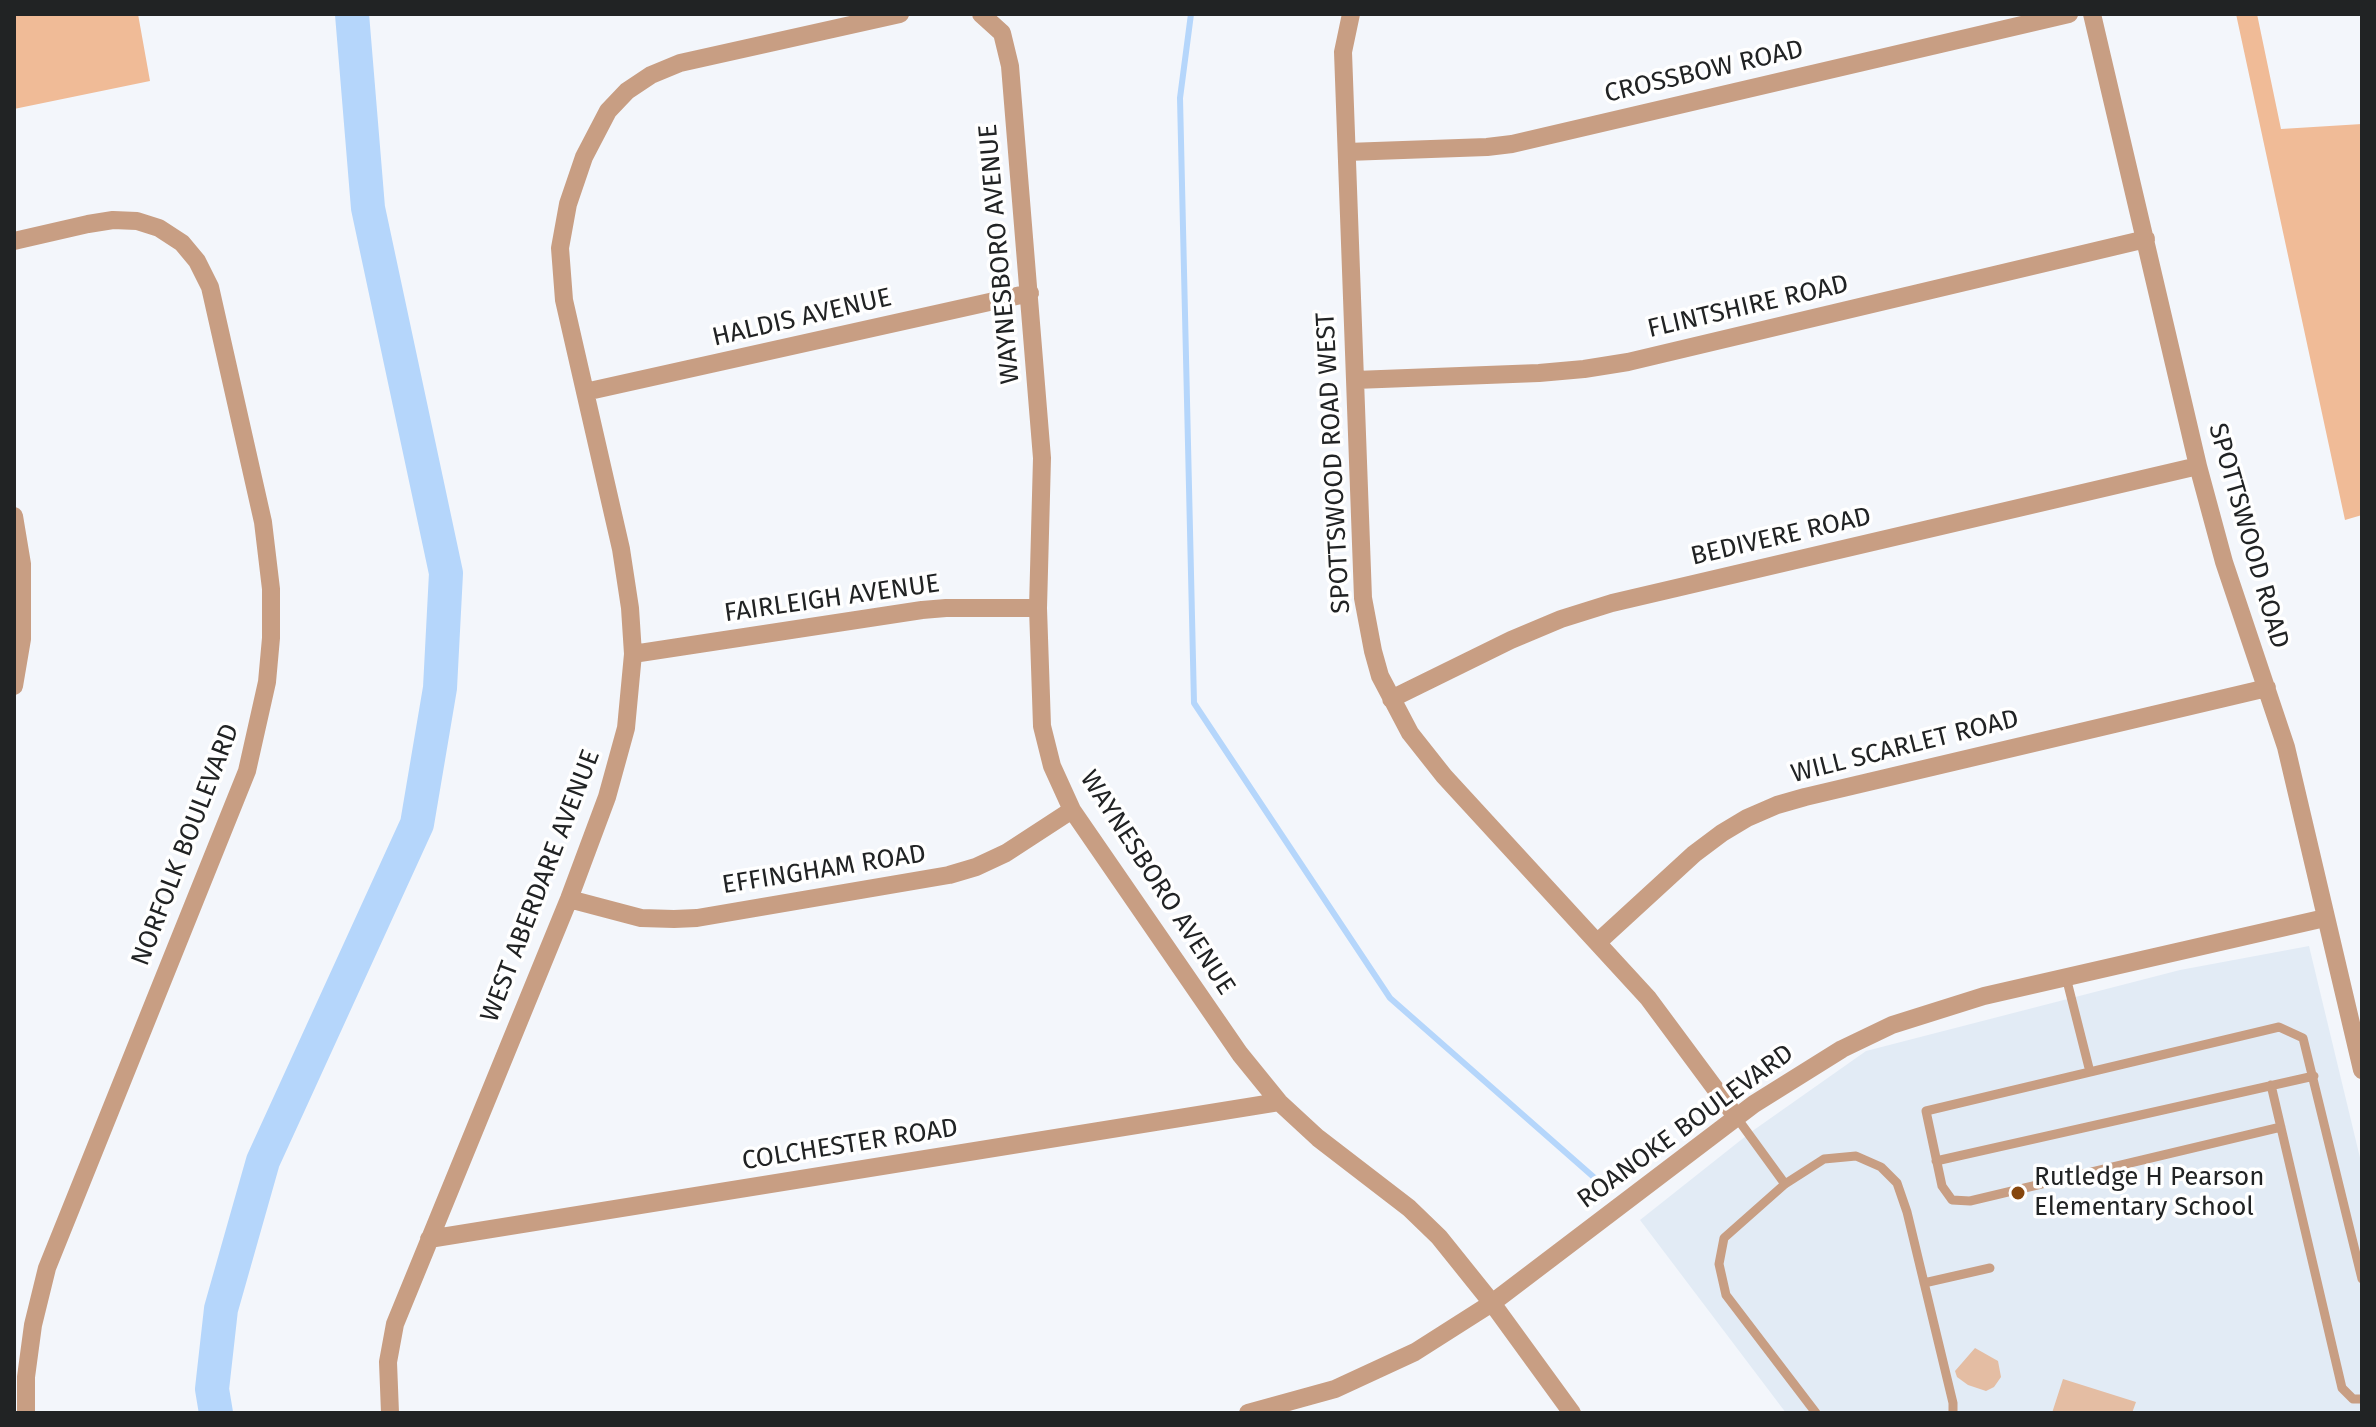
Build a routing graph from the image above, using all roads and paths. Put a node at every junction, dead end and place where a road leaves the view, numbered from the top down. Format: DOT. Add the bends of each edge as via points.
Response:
graph roads {
  1 [pos="900,14"];
  2 [pos="981,14"];
  3 [pos="1351,14"];
  4 [pos="2069,14"];
  5 [pos="2092,14"];
  6 [pos="857,19"];
  7 [pos="1347,152"];
  8 [pos="2146,239"];
  9 [pos="14,241"];
  10 [pos="1030,293"];
  11 [pos="1355,380"];
  12 [pos="585,392"];
  13 [pos="2198,466"];
  14 [pos="14,516"];
  15 [pos="18,564"];
  16 [pos="1038,608"];
  17 [pos="633,654"];
  18 [pos="14,686"];
  19 [pos="2267,688"];
  20 [pos="1391,699"];
  21 [pos="1072,810"];
  22 [pos="569,899"];
  23 [pos="2325,918"];
  24 [pos="1598,942"];
  25 [pos="2066,977"];
  26 [pos="2362,1070"];
  27 [pos="2090,1072"];
  28 [pos="2314,1076"];
  29 [pos="2271,1085"];
  30 [pos="1279,1102"];
  31 [pos="1737,1118"];
  32 [pos="2281,1127"];
  33 [pos="1936,1161"];
  34 [pos="1785,1184"];
  35 [pos="429,1239"];
  36 [pos="1990,1268"];
  37 [pos="2362,1279"];
  38 [pos="1924,1283"];
  39 [pos="1492,1303"];
  40 [pos="2362,1399"];
  41 [pos="26,1413"];
  42 [pos="390,1413"];
  43 [pos="1248,1413"];
  44 [pos="1572,1413"];
  45 [pos="1816,1413"];
  46 [pos="1953,1413"];
  1 -- 6 [label="street"];
  2 -- 10 [label="street, WAYNESBORO AVENUE" via="1002,33 1010,66"];
  3 -- 7 [label="street, SPOTTSWOOD ROAD WEST" via="1343,52"];
  4 -- 7 [label="street, CROSSBOW ROAD" via="1512,144"];
  5 -- 8 [label="street, SPOTTSWOOD ROAD"];
  6 -- 12 [label="street, WEST ABERDARE AVENUE" via="680,63 651,75 608,111 584,157 560,248 564,300"];
  7 -- 11 [label="street, SPOTTSWOOD ROAD WEST"];
  8 -- 11 [label="street, FLINTSHIRE ROAD" via="1628,362 1539,373"];
  8 -- 13 [label="street, SPOTTSWOOD ROAD"];
  9 -- 41 [label="street, NORFOLK BOULEVARD" via="88,224 137,221 182,243 197,261 210,287 263,522 271,589 267,682 247,771 47,1268 33,1325"];
  10 -- 12 [label="street, HALDIS AVENUE"];
  10 -- 16 [label="street, WAYNESBORO AVENUE" via="1042,458"];
  11 -- 20 [label="street, SPOTTSWOOD ROAD WEST" via="1363,598 1373,651"];
  12 -- 17 [label="street, WEST ABERDARE AVENUE" via="621,549"];
  13 -- 19 [label="street, SPOTTSWOOD ROAD"];
  13 -- 20 [label="street, BEDIVERE ROAD" via="1612,603 1511,640"];
  14 -- 15 [label="street"];
  15 -- 18 [label="street" via="22,639"];
  16 -- 17 [label="street, FAIRLEIGH AVENUE" via="922,610"];
  16 -- 21 [label="street, WAYNESBORO AVENUE" via="1042,726 1052,766"];
  17 -- 22 [label="street, WEST ABERDARE AVENUE" via="626,728"];
  19 -- 23 [label="street, SPOTTSWOOD ROAD"];
  19 -- 24 [label="street, WILL SCARLET ROAD" via="1777,805 1735,825 1694,854"];
  20 -- 24 [label="street, SPOTTSWOOD ROAD WEST" via="1444,776"];
  21 -- 22 [label="street, EFFINGHAM ROAD" via="1006,853 949,875 697,918 641,918"];
  21 -- 30 [label="street, WAYNESBORO AVENUE" via="1240,1054"];
  22 -- 35 [label="street, WEST ABERDARE AVENUE"];
  23 -- 25 [label="street, ROANOKE BOULEVARD"];
  23 -- 26 [label="street, SPOTTSWOOD ROAD"];
  24 -- 31 [label="street, SPOTTSWOOD ROAD WEST" via="1648,998"];
  25 -- 27 [label="lane"];
  25 -- 31 [label="street, ROANOKE BOULEVARD" via="1892,1025 1813,1066"];
  27 -- 28 [label="lane" via="2279,1027 2303,1038"];
  27 -- 33 [label="lane" via="1926,1111"];
  28 -- 29 [label="lane"];
  28 -- 37 [label="lane"];
  29 -- 32 [label="lane"];
  29 -- 33 [label="lane"];
  30 -- 35 [label="street, COLCHESTER ROAD"];
  30 -- 39 [label="street, WAYNESBORO AVENUE" via="1409,1208"];
  31 -- 34 [label="lane"];
  31 -- 39 [label="street, ROANOKE BOULEVARD"];
  32 -- 33 [label="lane" via="1970,1201 1952,1200"];
  32 -- 40 [label="lane" via="2342,1388 2353,1399"];
  34 -- 38 [label="lane" via="1824,1159 1856,1156 1881,1167 1897,1183"];
  34 -- 45 [label="lane" via="1724,1238 1719,1264 1726,1295"];
  35 -- 42 [label="street, WEST ABERDARE AVENUE" via="395,1324 388,1362"];
  36 -- 38 [label="lane"];
  38 -- 46 [label="lane"];
  39 -- 43 [label="street, ROANOKE BOULEVARD" via="1380,1370 1335,1389"];
  39 -- 44 [label="street, WAYNESBORO AVENUE"];
}
